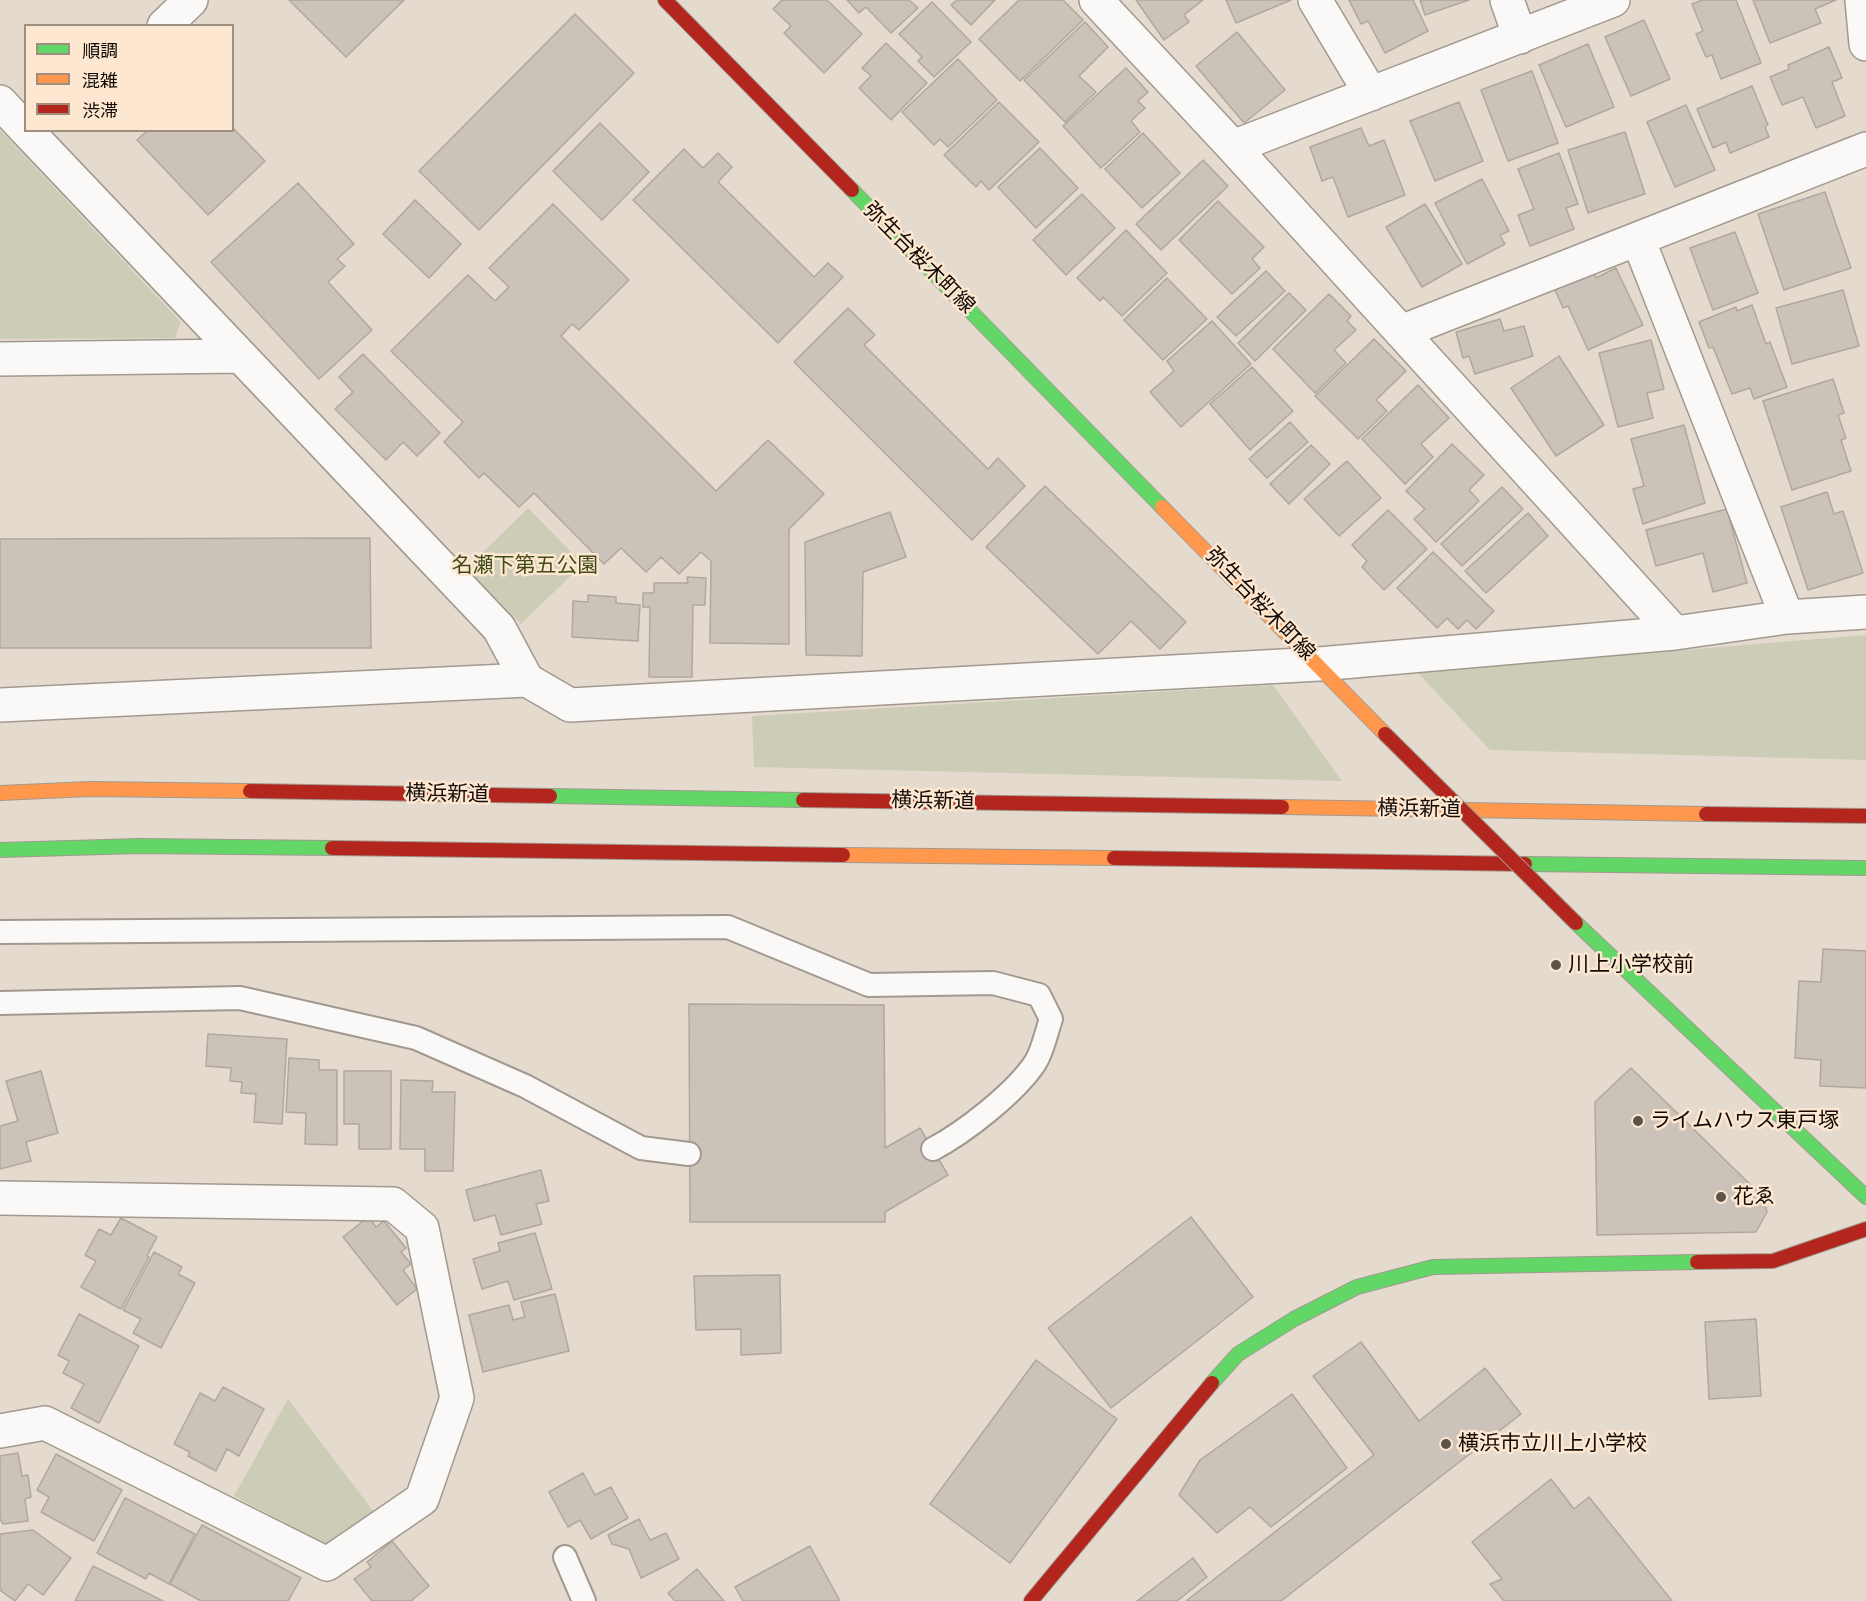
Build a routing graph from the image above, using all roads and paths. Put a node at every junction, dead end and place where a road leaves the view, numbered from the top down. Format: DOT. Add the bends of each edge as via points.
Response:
graph roads {
  1 [pos="191,0"];
  2 [pos="665,0"];
  3 [pos="1096,0"];
  4 [pos="1315,0"];
  5 [pos="1507,0"];
  6 [pos="1613,0"];
  7 [pos="1862,0"];
  8 [pos="166,24"];
  9 [pos="1520,37"];
  10 [pos="1866,44"];
  11 [pos="1371,94"];
  12 [pos="0,102"];
  13 [pos="24,123"];
  14 [pos="35,133"];
  15 [pos="1233,147"];
  16 [pos="1866,149"];
  17 [pos="1638,239"];
  18 [pos="1401,332"];
  19 [pos="238,356"];
  20 [pos="0,359"];
  21 [pos="1866,612"];
  22 [pos="1787,617"];
  23 [pos="1675,633"];
  24 [pos="1319,664"];
  25 [pos="527,680"];
  26 [pos="0,705"];
  27 [pos="0,793"];
  28 [pos="1866,816"];
  29 [pos="0,850"];
  30 [pos="1866,868"];
  31 [pos="0,932"];
  32 [pos="0,1003"];
  33 [pos="933,1149"];
  34 [pos="689,1154"];
  35 [pos="1866,1197"];
  36 [pos="0,1198"];
  37 [pos="1866,1229"];
  38 [pos="0,1431"];
  39 [pos="566,1557"];
  40 [pos="584,1601"];
  41 [pos="1031,1601"];
  1 -- 8 [label="street"];
  2 -- 24 [label="main road, 弥生台桜木町線"];
  3 -- 15 [label="street"];
  4 -- 11 [label="street"];
  5 -- 9 [label="street"];
  6 -- 9 [label="street"];
  7 -- 10 [label="street"];
  9 -- 11 [label="street"];
  11 -- 15 [label="street"];
  12 -- 13 [label="street"];
  14 -- 19 [label="street"];
  15 -- 18 [label="street"];
  16 -- 17 [label="street"];
  17 -- 18 [label="street"];
  17 -- 22 [label="street"];
  18 -- 23 [label="street"];
  19 -- 20 [label="street"];
  19 -- 25 [label="street" via="499,628"];
  21 -- 22 [label="street"];
  22 -- 23 [label="street"];
  23 -- 24 [label="street"];
  24 -- 25 [label="street" via="570,705"];
  24 -- 35 [label="main road, 弥生台桜木町線, bridge" via="1576,923"];
  25 -- 26 [label="street"];
  27 -- 28 [label="main road, 横浜新道" via="90,789"];
  29 -- 30 [label="main road" via="139,846"];
  31 -- 33 [label="lane" via="728,927 869,985 993,983 1039,995 1050,1020 1037,1061 994,1106"];
  32 -- 34 [label="lane" via="240,998 416,1038 525,1086 641,1148"];
  36 -- 38 [label="street" via="393,1204 422,1228 457,1398 422,1499 327,1564 45,1423"];
  37 -- 41 [label="main road" via="1773,1261 1433,1267 1357,1287 1294,1319 1238,1354"];
  39 -- 40 [label="lane"];
}
